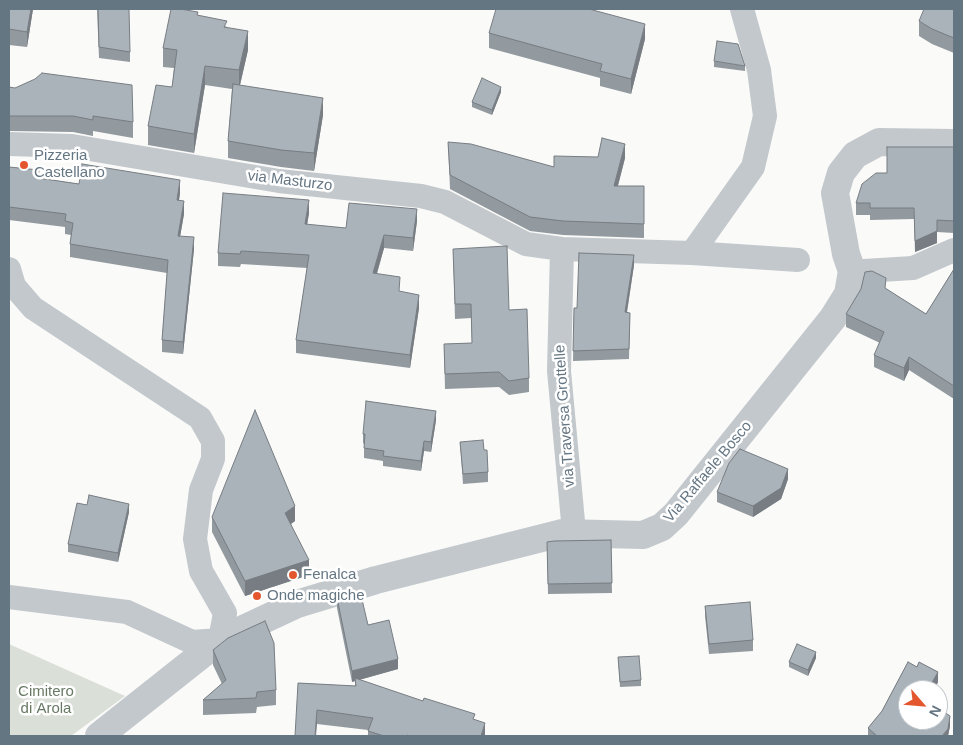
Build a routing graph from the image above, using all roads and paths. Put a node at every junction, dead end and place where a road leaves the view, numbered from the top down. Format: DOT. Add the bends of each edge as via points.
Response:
graph roads {
  1 [pos="742,9"];
  2 [pos="954,143"];
  3 [pos="9,144"];
  4 [pos="562,249"];
  5 [pos="954,250"];
  6 [pos="692,253"];
  7 [pos="798,260"];
  8 [pos="9,269"];
  9 [pos="852,271"];
  10 [pos="574,532"];
  11 [pos="9,597"];
  12 [pos="220,640"];
  13 [pos="99,736"];
  1 -- 6 [label="street" via="759,70 765,116 752,167"];
  2 -- 9 [label="street, Via Raffaele Bosco" via="879,142 855,155 841,173 835,193"];
  3 -- 4 [label="street, via Masturzo" via="72,146 279,181 421,196 445,202 526,244"];
  4 -- 6 [label="street"];
  4 -- 10 [label="street, via Traversa Grottelle" via="559,370"];
  5 -- 9 [label="street" via="913,268"];
  6 -- 7 [label="street"];
  8 -- 12 [label="street" via="14,286 32,308 200,418 213,441 213,459 201,490 195,539 201,571 225,613"];
  9 -- 10 [label="street, Via Raffaele Bosco" via="848,294 834,318 676,514 662,527 644,534"];
  10 -- 12 [label="street, Via Raffaele Bosco" via="376,580 297,604"];
  11 -- 12 [label="street" via="127,612 192,642"];
  12 -- 13 [label="street, Via Raffaele Bosco"];
}
